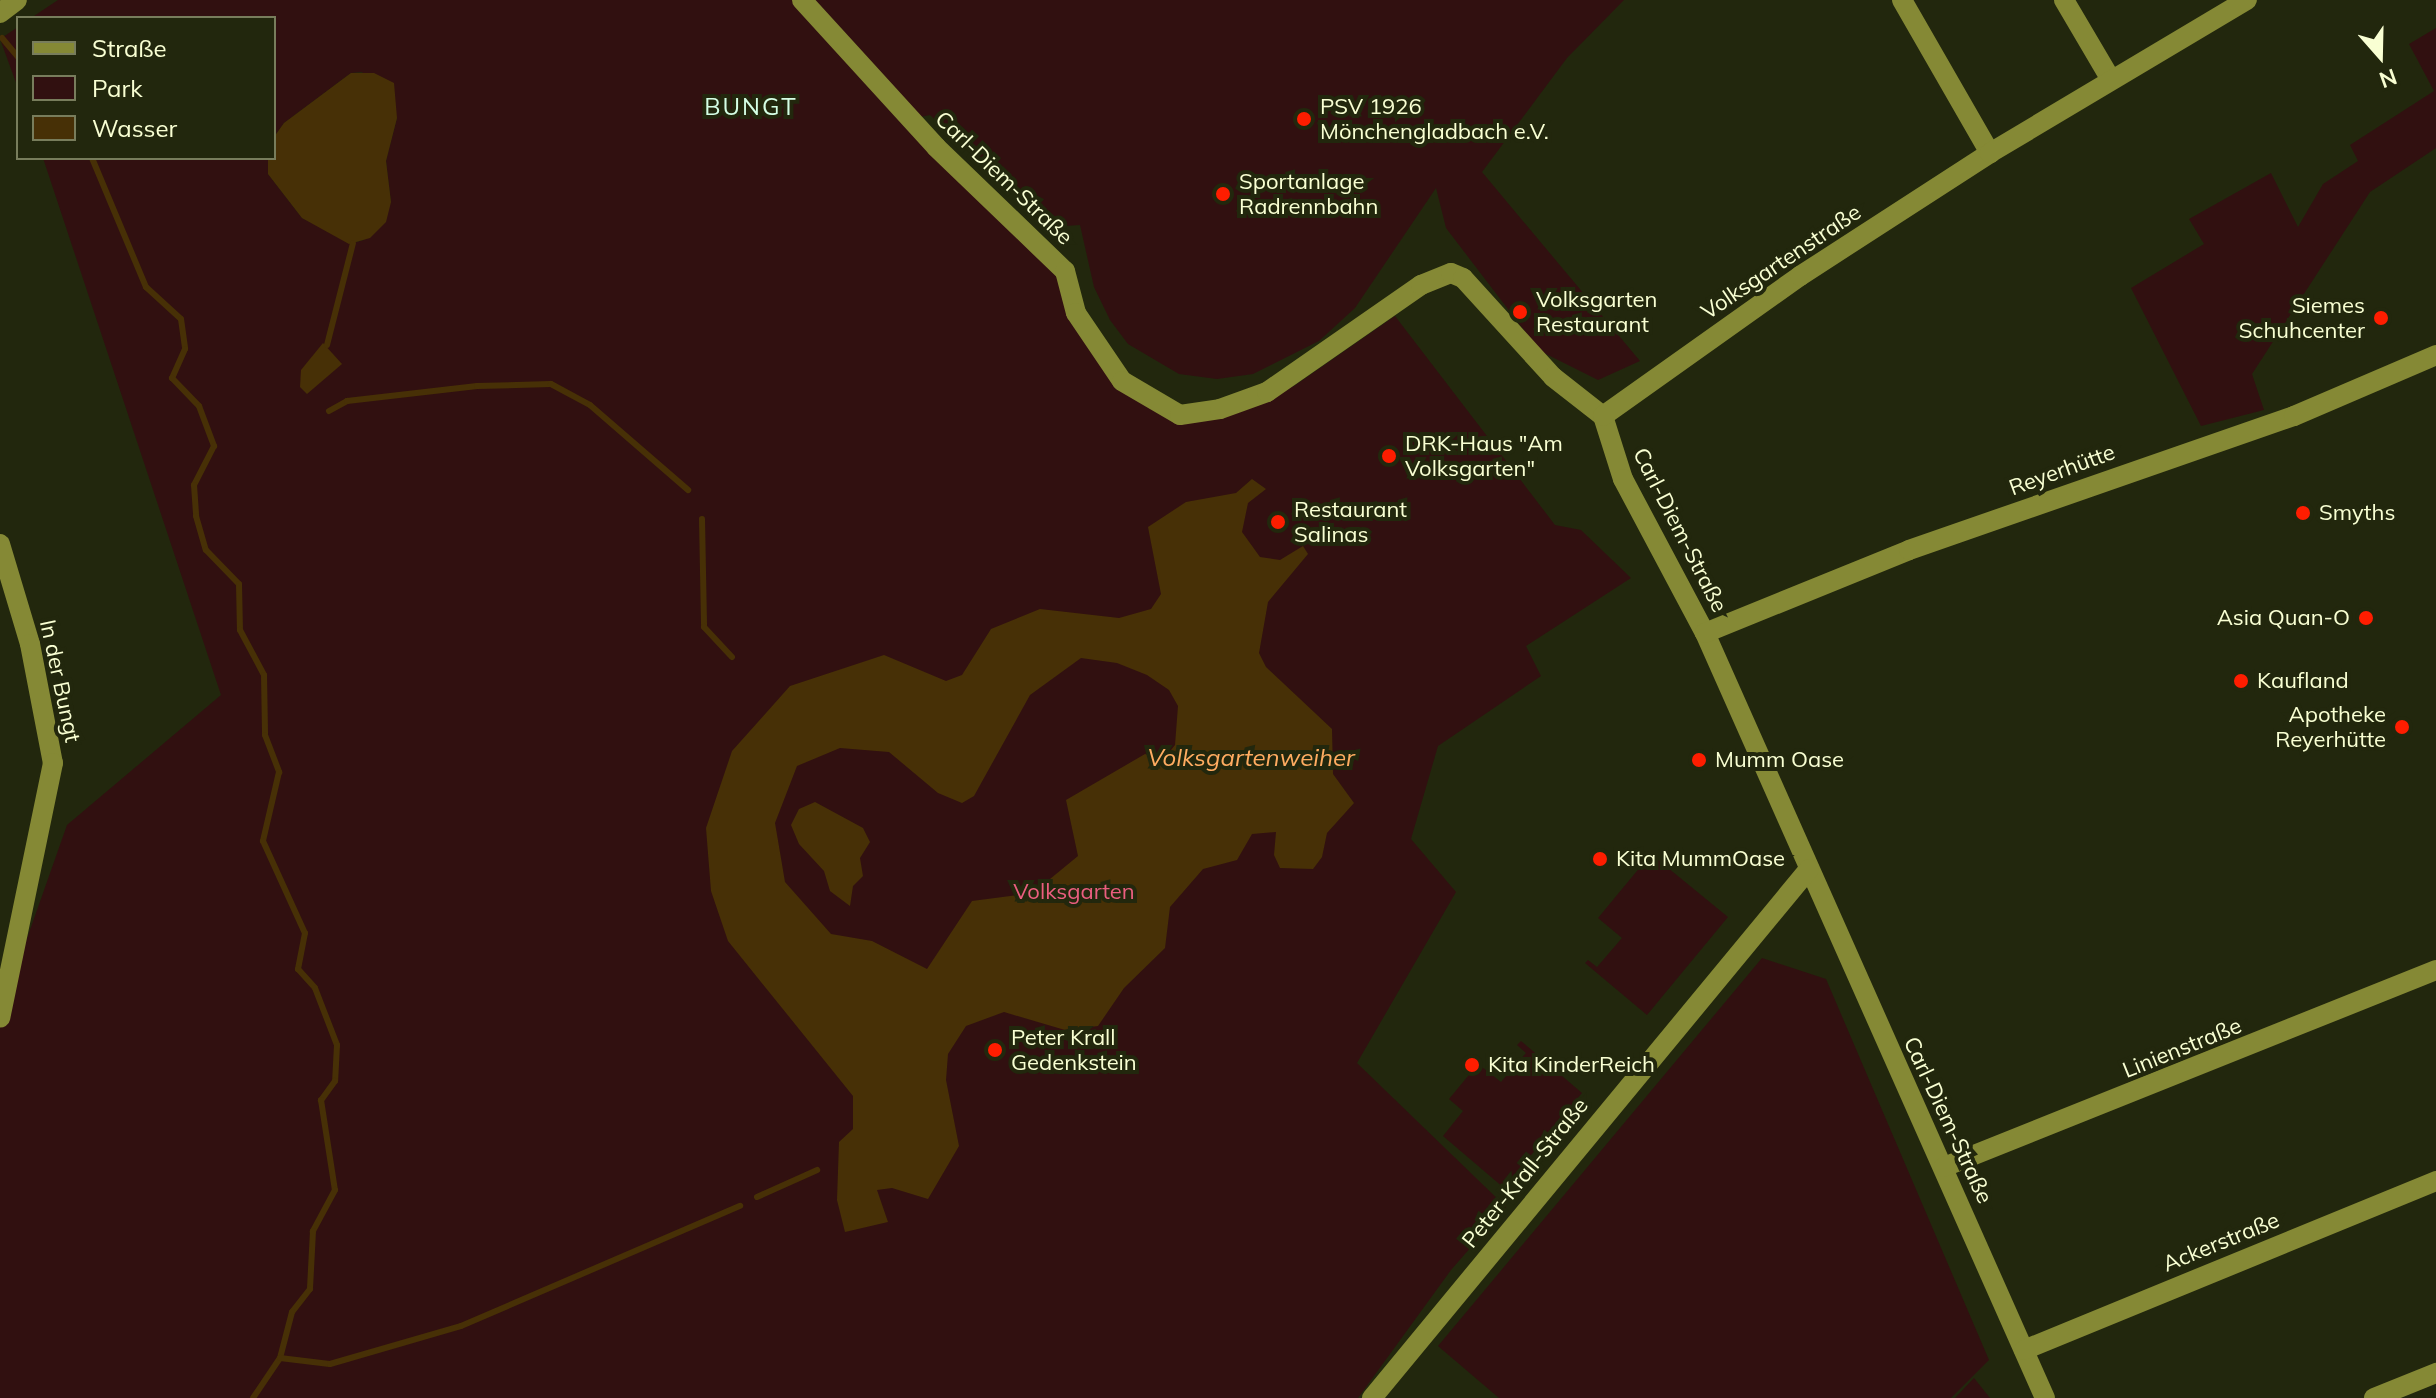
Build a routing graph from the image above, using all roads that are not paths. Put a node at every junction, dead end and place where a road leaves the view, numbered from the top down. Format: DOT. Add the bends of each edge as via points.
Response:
graph roads {
  1 [pos="17,0"];
  2 [pos="802,0"];
  3 [pos="1902,0"];
  4 [pos="2064,0"];
  5 [pos="2247,0"];
  6 [pos="0,13"];
  7 [pos="2110,78"];
  8 [pos="1990,153"];
  9 [pos="2436,355"];
  10 [pos="1603,416"];
  11 [pos="0,544"];
  12 [pos="1705,633"];
  13 [pos="1809,869"];
  14 [pos="2436,970"];
  15 [pos="0,1018"];
  16 [pos="1944,1167"];
  17 [pos="2436,1181"];
  18 [pos="2024,1350"];
  19 [pos="2436,1373"];
  20 [pos="1372,1398"];
  21 [pos="2045,1398"];
  22 [pos="2374,1398"];
  1 -- 6 [label="street"];
  2 -- 10 [label="street, Carl-Diem-Straße" via="936,147 1065,271 1076,313 1122,381 1180,415 1220,409 1267,392 1421,285 1451,273 1463,278 1553,377"];
  3 -- 8 [label="street"];
  4 -- 7 [label="street"];
  5 -- 7 [label="street, Volksgartenstraße"];
  7 -- 8 [label="street, Volksgartenstraße"];
  8 -- 10 [label="street, Volksgartenstraße" via="1800,276"];
  9 -- 12 [label="street, Reyerhütte" via="2294,416 1909,550"];
  10 -- 12 [label="street, Carl-Diem-Straße" via="1623,479"];
  11 -- 15 [label="street, In der Bungt" via="30,644 53,763"];
  12 -- 13 [label="street, Carl-Diem-Straße"];
  13 -- 16 [label="street, Carl-Diem-Straße"];
  13 -- 20 [label="street, Peter-Krall-Straße"];
  14 -- 16 [label="street, Linienstraße"];
  16 -- 18 [label="street, Carl-Diem-Straße"];
  17 -- 18 [label="street, Ackerstraße"];
  18 -- 21 [label="street, Carl-Diem-Straße"];
  19 -- 22 [label="street"];
}
